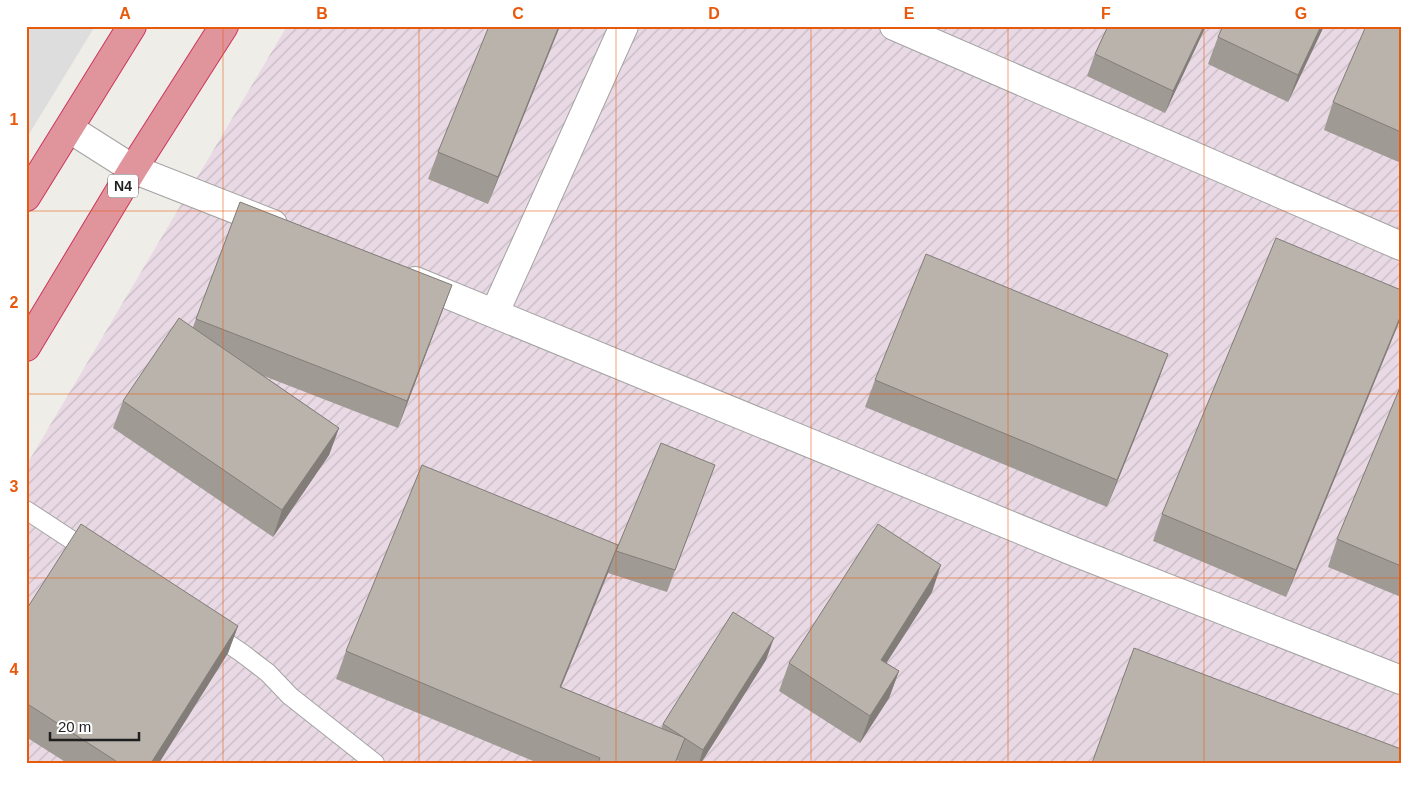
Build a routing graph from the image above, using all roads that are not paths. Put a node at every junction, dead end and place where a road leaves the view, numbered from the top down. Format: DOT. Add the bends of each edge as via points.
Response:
graph roads {
  1 [pos="132,26"];
  2 [pos="624,26"];
  3 [pos="894,26"];
  4 [pos="220,28"];
  5 [pos="70,129"];
  6 [pos="134,169"];
  7 [pos="26,197"];
  8 [pos="300,235"];
  9 [pos="1401,246"];
  10 [pos="393,272"];
  11 [pos="495,312"];
  12 [pos="26,347"];
  13 [pos="26,510"];
  14 [pos="101,559"];
  15 [pos="201,625"];
  16 [pos="1401,680"];
  17 [pos="375,763"];
  1 -- 5 [label="highway"];
  2 -- 11 [label="street"];
  3 -- 9 [label="street"];
  4 -- 6 [label="highway, N4"];
  5 -- 6 [label="street"];
  5 -- 7 [label="highway"];
  6 -- 8 [label="street"];
  6 -- 12 [label="highway, N4"];
  10 -- 11 [label="street"];
  11 -- 16 [label="street" via="1075,552"];
  13 -- 14 [label="lane"];
  15 -- 17 [label="lane" via="261,668 290,696"];
}
